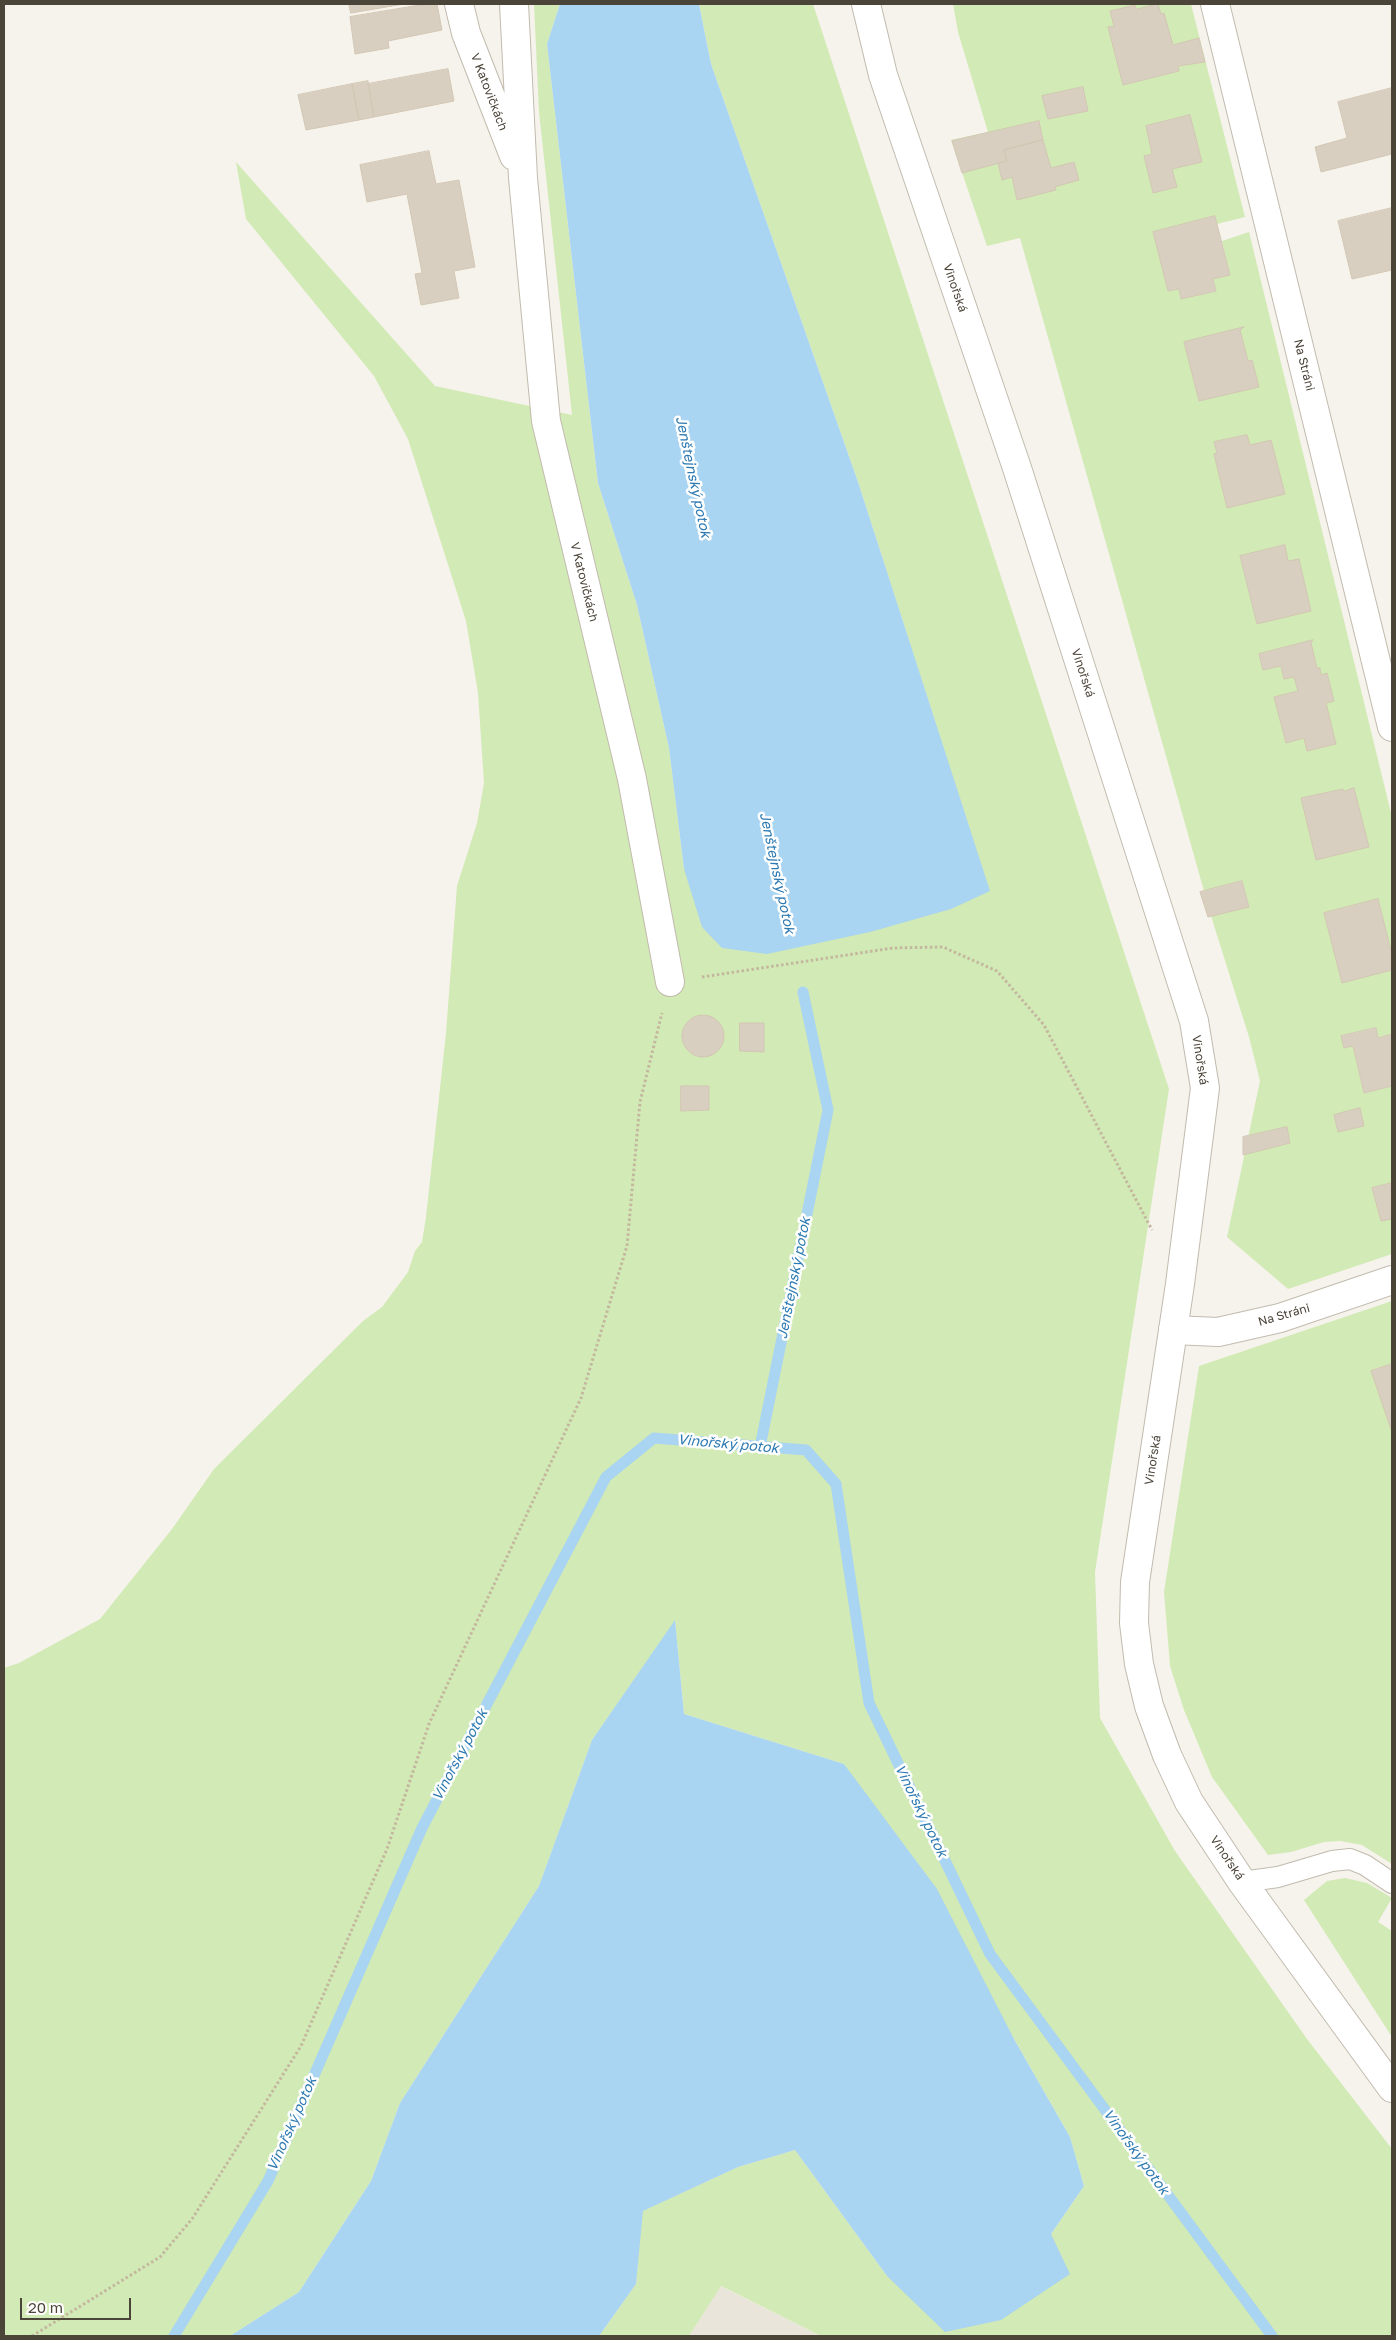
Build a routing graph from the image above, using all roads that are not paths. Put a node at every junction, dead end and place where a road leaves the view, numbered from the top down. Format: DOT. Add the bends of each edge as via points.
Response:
graph roads {
  1 [pos="459,4"];
  2 [pos="514,4"];
  3 [pos="866,4"];
  4 [pos="1214,4"];
  5 [pos="523,178"];
  6 [pos="1392,727"];
  7 [pos="670,982"];
  8 [pos="1392,1280"];
  9 [pos="1173,1330"];
  10 [pos="1242,1882"];
  11 [pos="1392,1883"];
  12 [pos="1392,2088"];
  1 -- 5 [label="street, V Katovičkách" via="466,34"];
  2 -- 5 [label="street, V Katovičkách"];
  3 -- 9 [label="street, Vinořská" via="883,75 1017,468 1194,1021 1205,1088"];
  4 -- 6 [label="street, Na Stráni"];
  5 -- 7 [label="street, V Katovičkách" via="546,421 632,779"];
  8 -- 9 [label="street, Na Stráni" via="1271,1320 1218,1332"];
  9 -- 10 [label="street, Vinořská" via="1135,1582 1134,1622 1139,1664 1155,1722 1189,1802"];
  10 -- 11 [label="lane" via="1278,1877 1332,1861 1350,1860 1365,1865"];
  10 -- 12 [label="street, Vinořská"];
}
